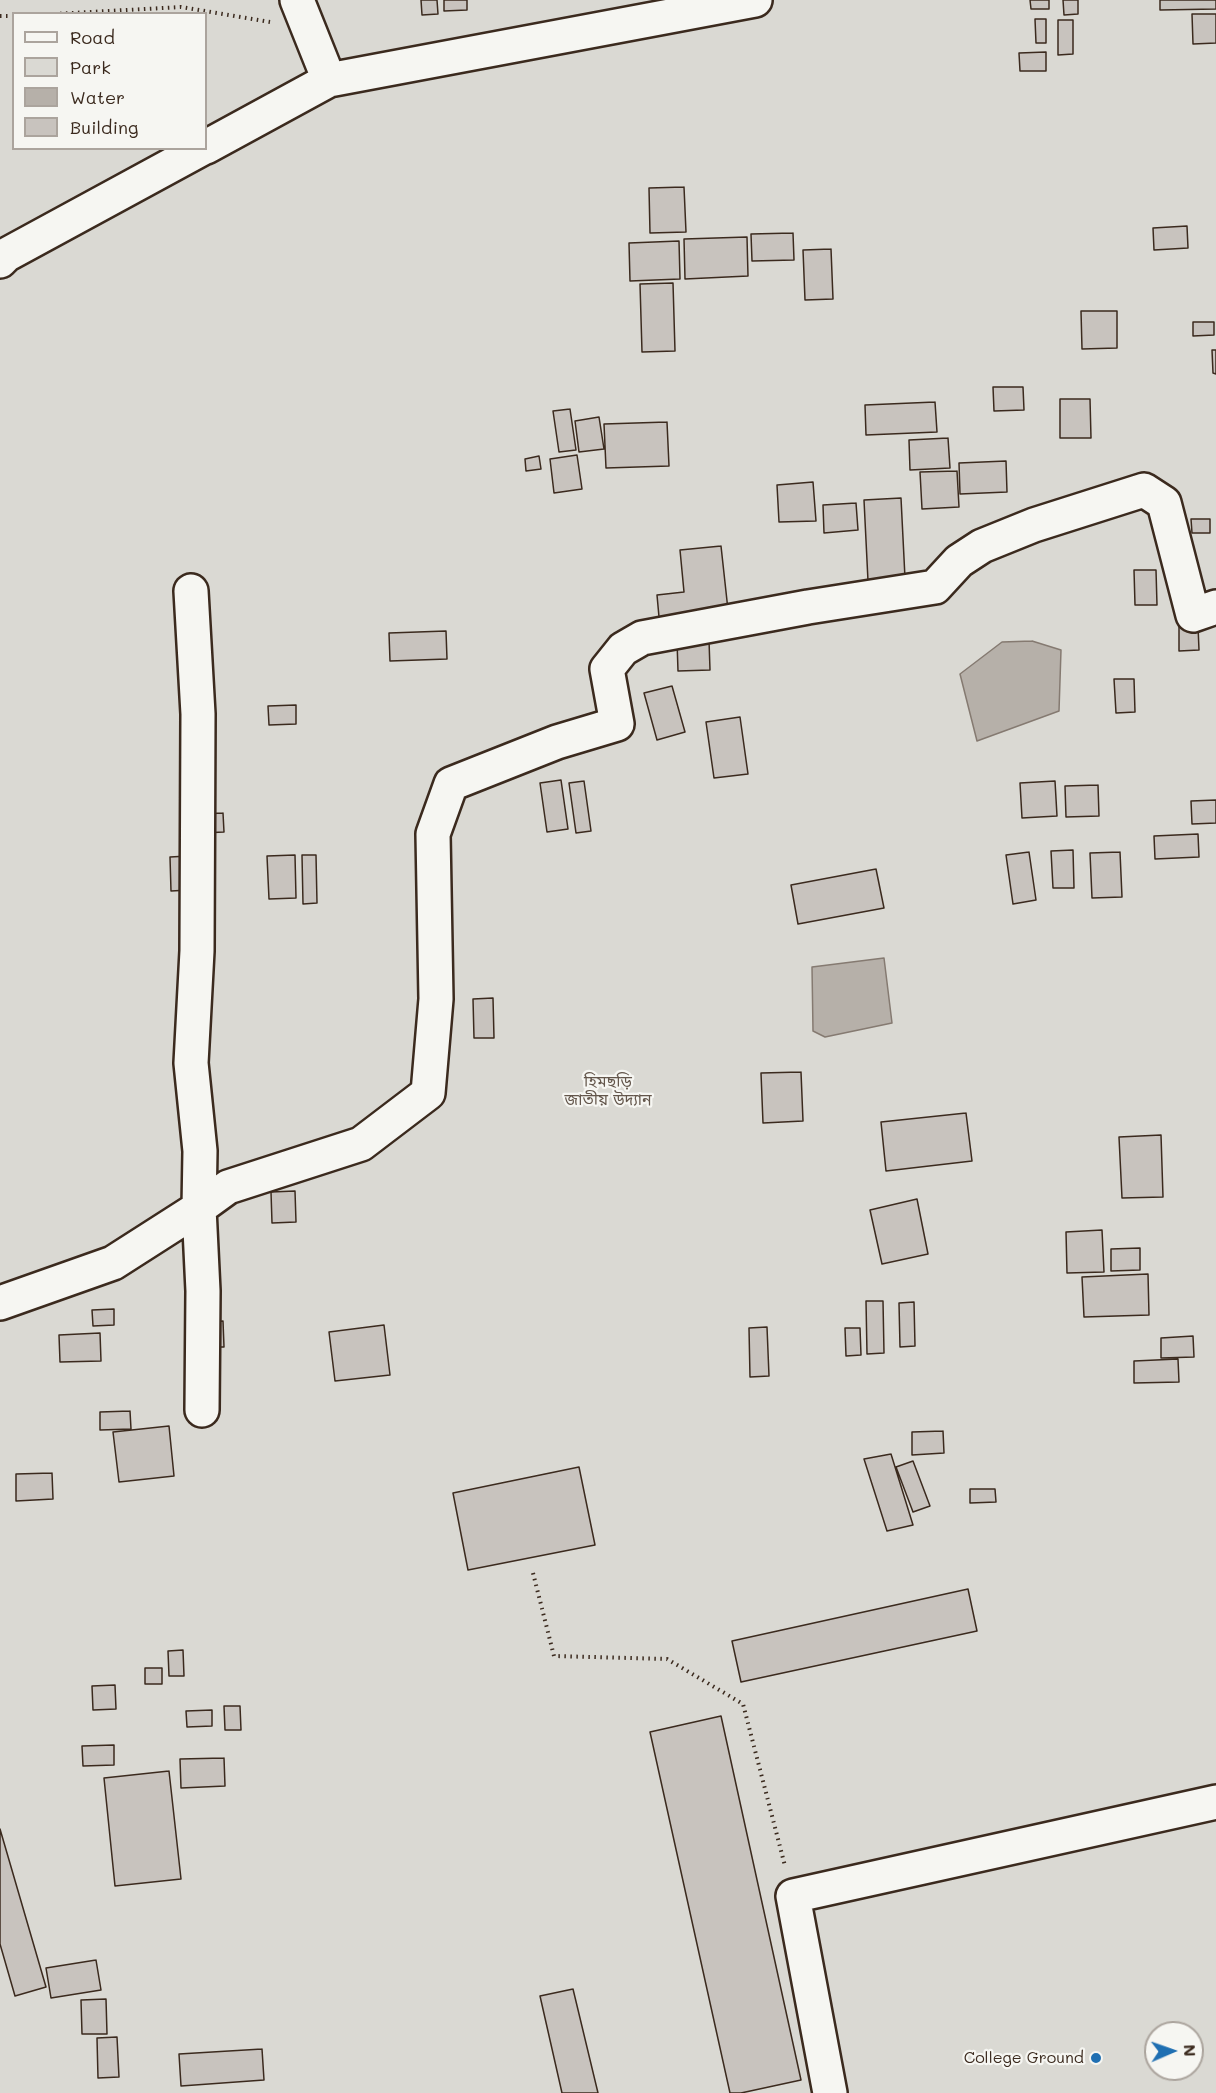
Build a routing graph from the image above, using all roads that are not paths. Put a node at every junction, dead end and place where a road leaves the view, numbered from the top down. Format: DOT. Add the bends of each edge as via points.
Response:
graph roads {
  1 [pos="755,0"];
  2 [pos="303,14"];
  3 [pos="329,81"];
  4 [pos="207,146"];
  5 [pos="200,150"];
  6 [pos="0,261"];
  7 [pos="191,591"];
  8 [pos="1216,607"];
  9 [pos="199,1208"];
  10 [pos="0,1303"];
  11 [pos="202,1410"];
  12 [pos="1216,1802"];
  13 [pos="830,2093"];
  1 -- 3 [label="street"];
  2 -- 3 [label="street"];
  3 -- 4 [label="street"];
  5 -- 6 [label="street"];
  7 -- 9 [label="street" via="198,714 196,951 190,1063 200,1151"];
  8 -- 9 [label="street" via="1193,615 1164,503 1144,490 982,546 959,561 935,587 642,638 623,649 607,669 617,724 557,742 451,784 433,834 436,999 428,1093 361,1144 228,1187"];
  9 -- 10 [label="street" via="113,1263"];
  9 -- 11 [label="street"];
  12 -- 13 [label="street" via="793,1896"];
}
